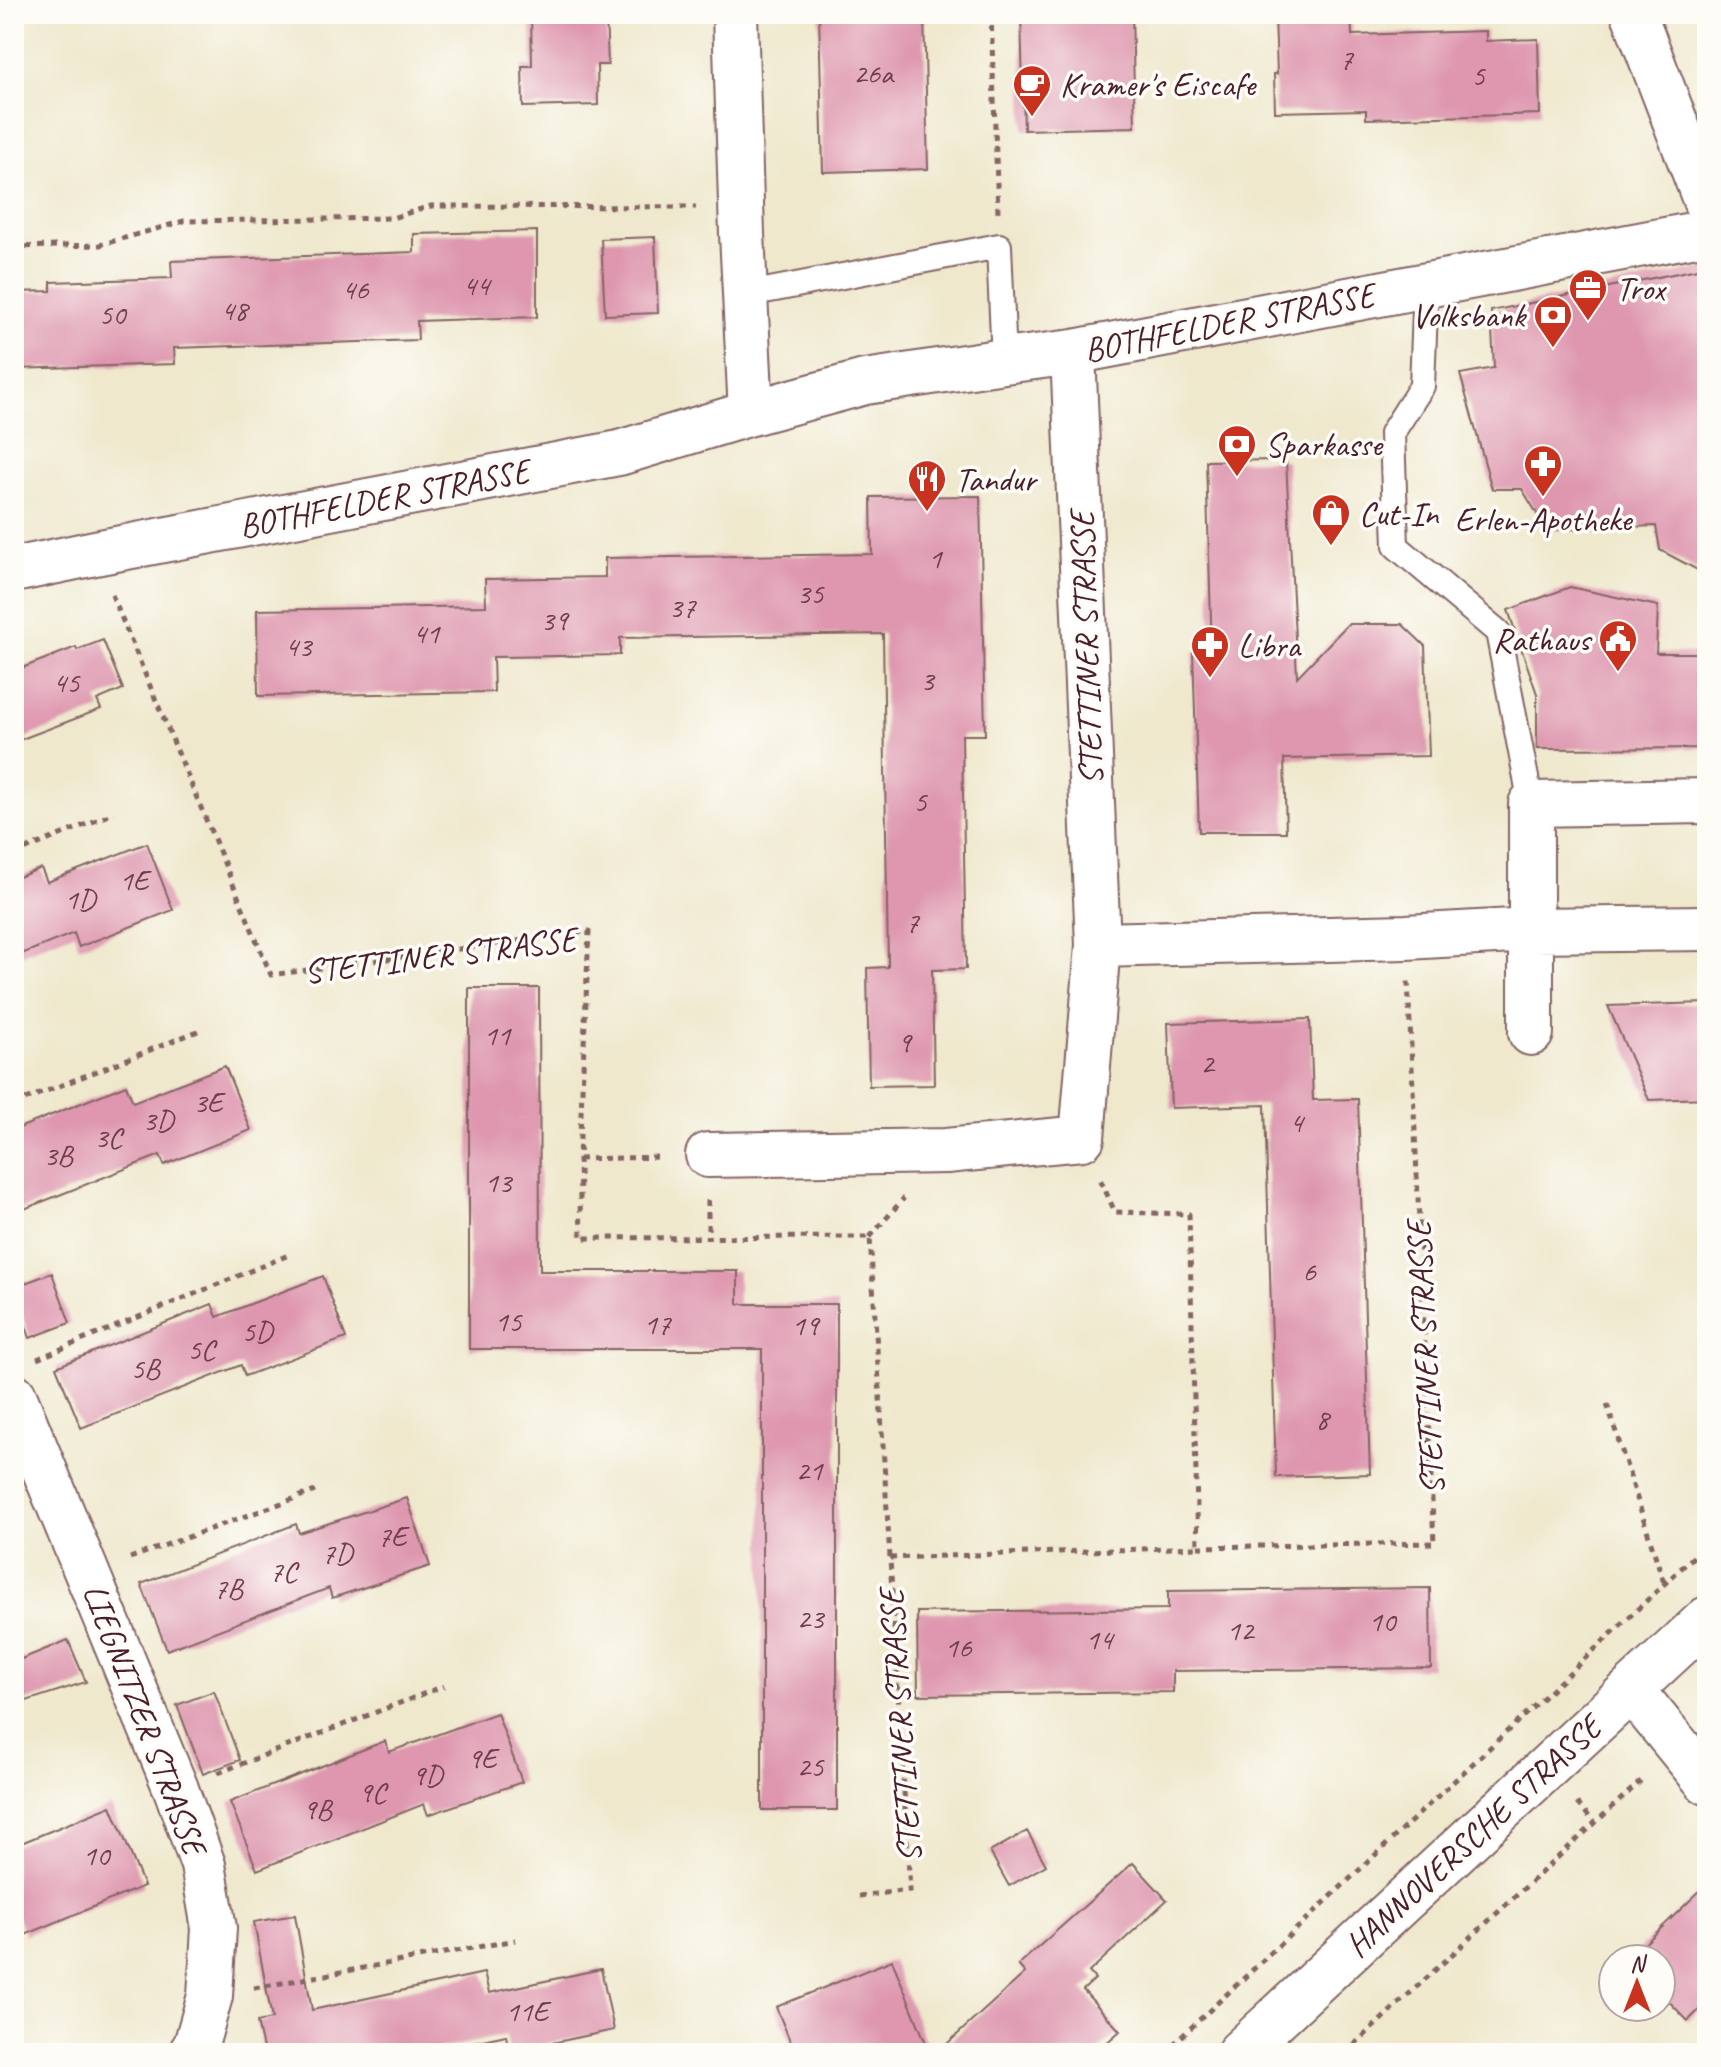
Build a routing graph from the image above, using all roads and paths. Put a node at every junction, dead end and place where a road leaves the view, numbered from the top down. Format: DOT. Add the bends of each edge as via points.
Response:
graph roads {
  1 [pos="735,14"];
  2 [pos="991,14"];
  3 [pos="1634,14"];
  4 [pos="1707,205"];
  5 [pos="741,208"];
  6 [pos="1707,232"];
  7 [pos="999,246"];
  8 [pos="14,247"];
  9 [pos="1426,284"];
  10 [pos="744,295"];
  11 [pos="1073,352"];
  12 [pos="1004,361"];
  13 [pos="751,413"];
  14 [pos="95,553"];
  15 [pos="14,570"];
  16 [pos="1707,801"];
  17 [pos="1531,804"];
  18 [pos="114,813"];
  19 [pos="14,854"];
  20 [pos="1707,928"];
  21 [pos="1531,930"];
  22 [pos="1406,937"];
  23 [pos="1098,945"];
  24 [pos="203,1029"];
  25 [pos="1531,1033"];
  26 [pos="14,1104"];
  27 [pos="1082,1138"];
  28 [pos="708,1155"];
  29 [pos="291,1254"];
  30 [pos="21,1379"];
  31 [pos="1607,1404"];
  32 [pos="315,1491"];
  33 [pos="1707,1544"];
  34 [pos="1198,1547"];
  35 [pos="890,1558"];
  36 [pos="88,1574"];
  37 [pos="1664,1583"];
  38 [pos="1707,1619"];
  39 [pos="444,1686"];
  40 [pos="1632,1690"];
  41 [pos="1678,1747"];
  42 [pos="1707,1782"];
  43 [pos="176,1789"];
  44 [pos="859,1896"];
  45 [pos="516,1940"];
  46 [pos="210,1996"];
  47 [pos="191,2053"];
  48 [pos="1164,2053"];
  49 [pos="1239,2053"];
  50 [pos="1345,2053"];
  1 -- 5 [label="street"];
  2 -- 7 [label="path"];
  3 -- 4 [label="street"];
  5 -- 8 [label="path" via="431,206 392,218 184,221 100,245"];
  5 -- 10 [label="street"];
  6 -- 9 [label="street, BOTHFELDER STRASSE"];
  7 -- 10 [label="lane"];
  7 -- 12 [label="lane"];
  9 -- 11 [label="street, BOTHFELDER STRASSE"];
  9 -- 17 [label="lane" via="1422,386 1392,433 1396,546 1498,632"];
  10 -- 13 [label="street"];
  11 -- 12 [label="street, BOTHFELDER STRASSE"];
  11 -- 23 [label="street, STETTINER STRASSE"];
  12 -- 13 [label="street, BOTHFELDER STRASSE" via="865,382"];
  13 -- 14 [label="street, BOTHFELDER STRASSE" via="619,453"];
  14 -- 15 [label="street, BOTHFELDER STRASSE"];
  14 -- 35 [label="path, STETTINER STRASSE" via="271,975 589,931 579,1159 581,1238 870,1237"];
  16 -- 17 [label="street"];
  17 -- 21 [label="street"];
  18 -- 19 [label="path"];
  20 -- 21 [label="street"];
  21 -- 22 [label="street"];
  21 -- 25 [label="street"];
  22 -- 23 [label="street"];
  22 -- 34 [label="path, STETTINER STRASSE" via="1434,1543"];
  23 -- 27 [label="street, STETTINER STRASSE"];
  24 -- 26 [label="path"];
  27 -- 28 [label="street" via="946,1151"];
  27 -- 34 [label="path" via="1115,1212 1189,1214"];
  29 -- 30 [label="path"];
  30 -- 36 [label="street, LIEGNITZER STRASSE"];
  31 -- 37 [label="path"];
  32 -- 36 [label="path"];
  33 -- 37 [label="path"];
  34 -- 35 [label="path, STETTINER STRASSE"];
  35 -- 44 [label="path, STETTINER STRASSE" via="910,1890"];
  36 -- 43 [label="street, LIEGNITZER STRASSE"];
  37 -- 48 [label="path"];
  38 -- 40 [label="street, HANNOVERSCHE STRASSE"];
  39 -- 43 [label="path"];
  40 -- 41 [label="street"];
  40 -- 49 [label="street, HANNOVERSCHE STRASSE"];
  41 -- 42 [label="street"];
  41 -- 50 [label="path"];
  43 -- 46 [label="street, LIEGNITZER STRASSE" via="203,1865 214,1928"];
  45 -- 46 [label="path"];
  46 -- 47 [label="street, LIEGNITZER STRASSE"];
}
